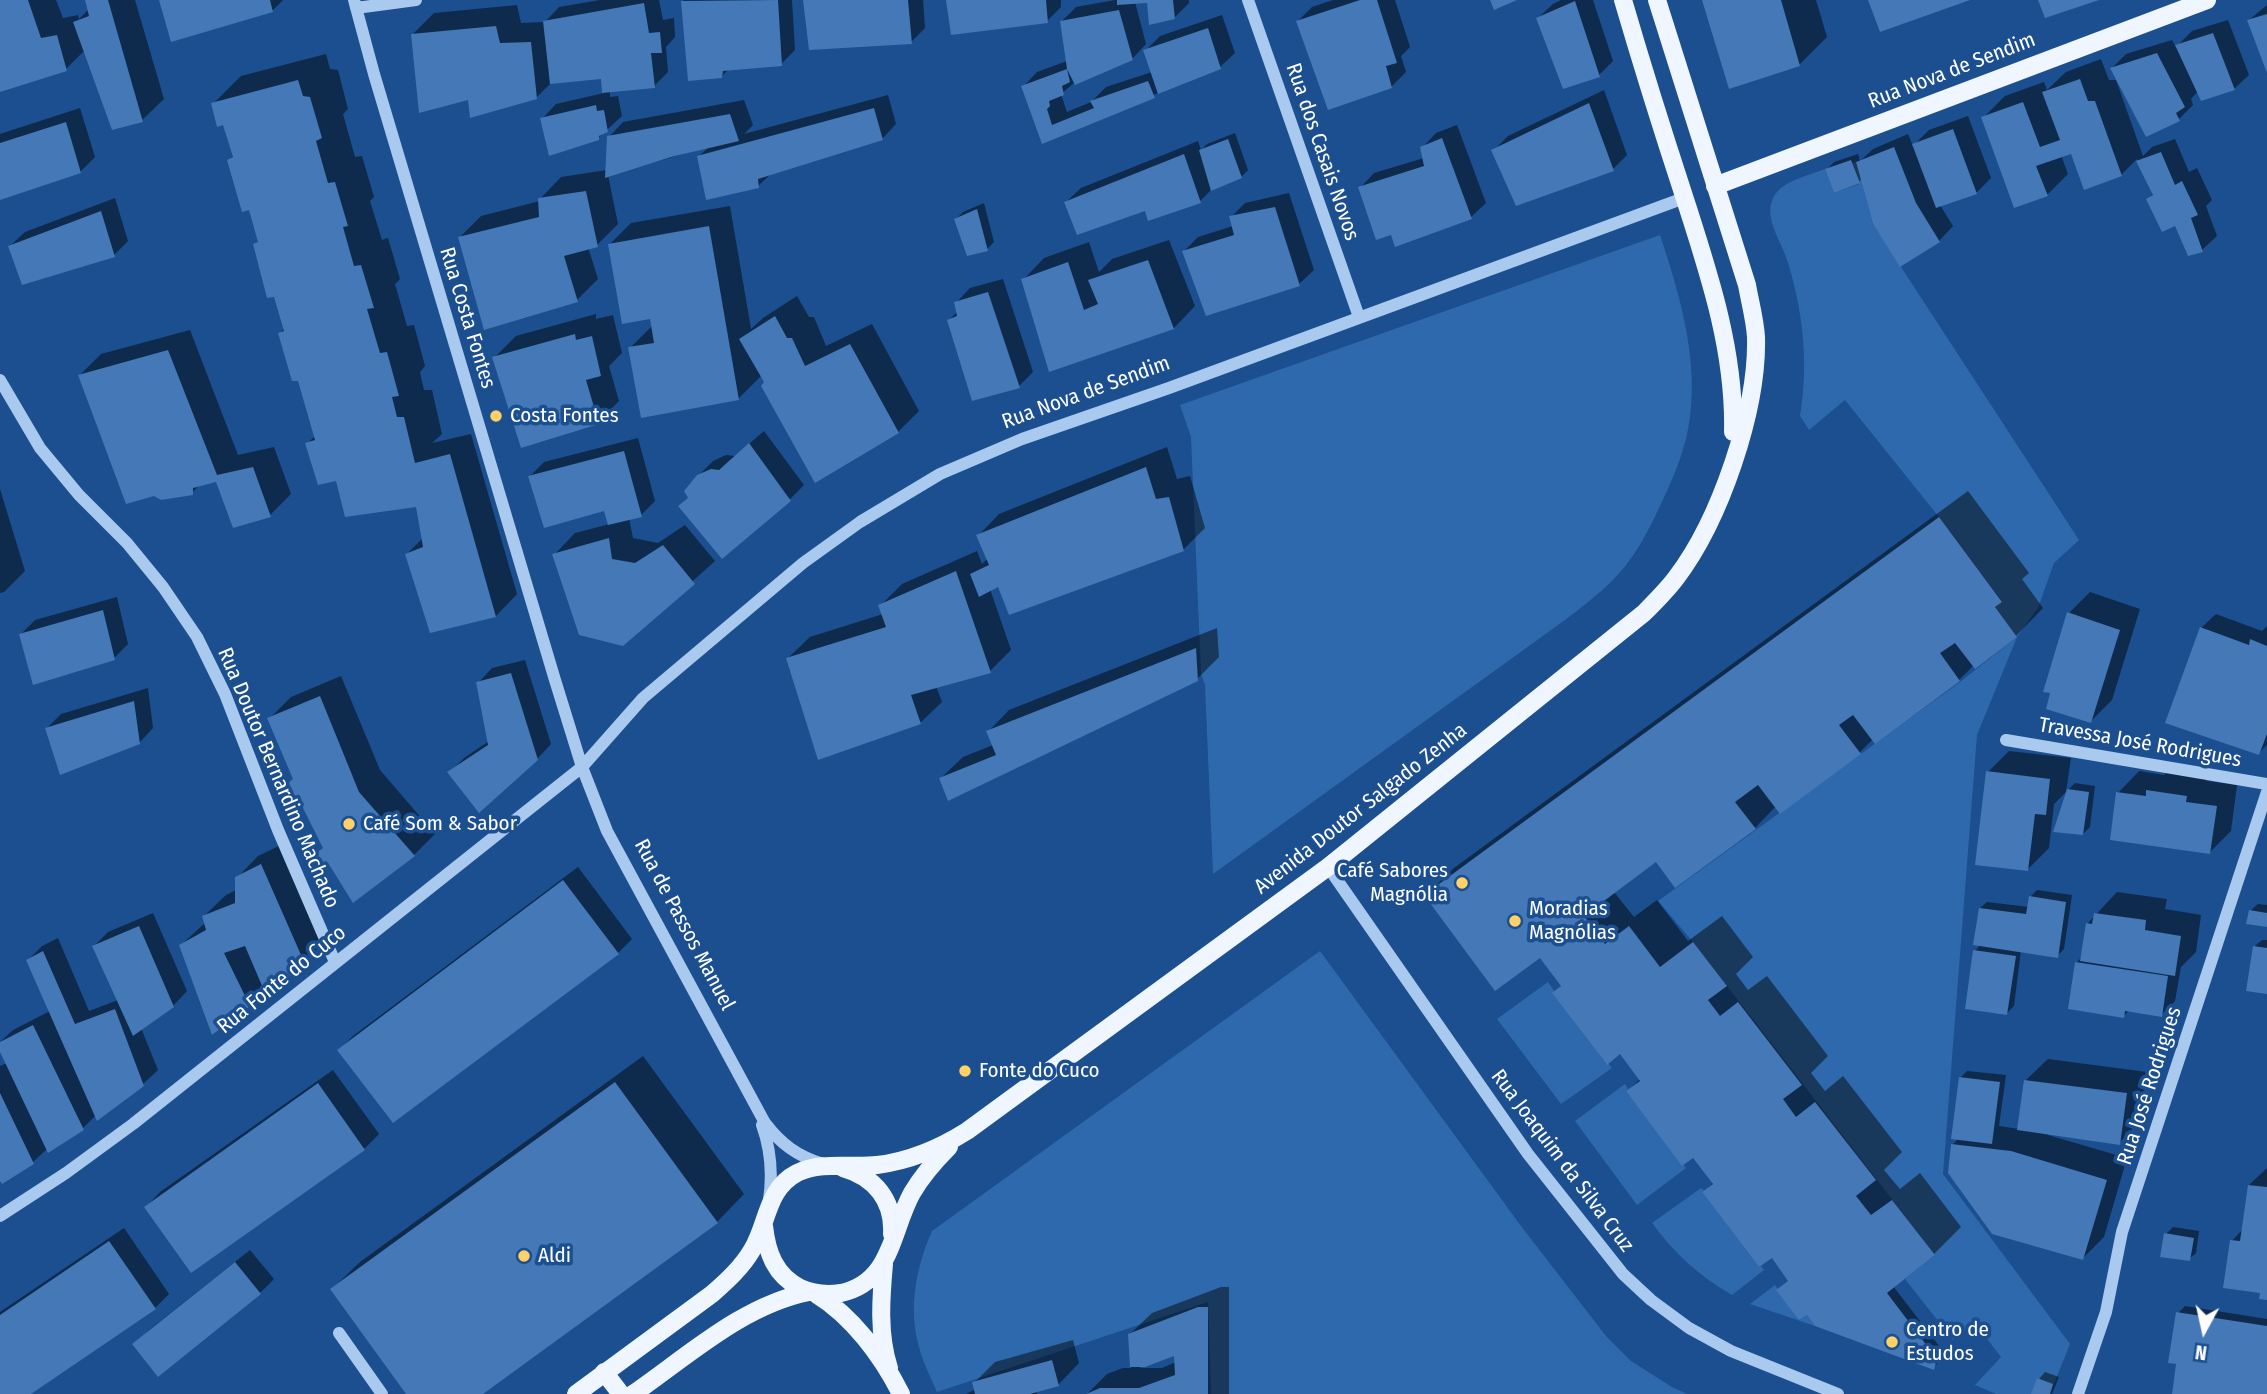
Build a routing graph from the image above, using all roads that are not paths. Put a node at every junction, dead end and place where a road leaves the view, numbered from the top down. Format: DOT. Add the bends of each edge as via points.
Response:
graph roads {
  1 [pos="416,0"];
  2 [pos="1249,0"];
  3 [pos="1623,0"];
  4 [pos="1657,0"];
  5 [pos="2207,0"];
  6 [pos="355,4"];
  7 [pos="1715,186"];
  8 [pos="1684,198"];
  9 [pos="1359,317"];
  10 [pos="0,380"];
  11 [pos="1729,474"];
  12 [pos="2006,740"];
  13 [pos="582,766"];
  14 [pos="2267,784"];
  15 [pos="2267,792"];
  16 [pos="1328,867"];
  17 [pos="335,962"];
  18 [pos="753,1102"];
  19 [pos="967,1130"];
  20 [pos="832,1166"];
  21 [pos="768,1206"];
  22 [pos="0,1216"];
  23 [pos="764,1226"];
  24 [pos="892,1243"];
  25 [pos="884,1263"];
  26 [pos="812,1293"];
  27 [pos="339,1333"];
  28 [pos="604,1372"];
  29 [pos="892,1378"];
  30 [pos="382,1394"];
  31 [pos="576,1394"];
  32 [pos="621,1394"];
  33 [pos="633,1394"];
  34 [pos="901,1394"];
  35 [pos="1838,1394"];
  36 [pos="2078,1394"];
  1 -- 6 [label="street"];
  2 -- 9 [label="street, Rua dos Casais Novos"];
  3 -- 8 [label="main road, Avenida Doutor Salgado Zenha"];
  4 -- 7 [label="main road, Avenida Doutor Salgado Zenha"];
  5 -- 7 [label="main road, Rua Nova de Sendim"];
  6 -- 13 [label="street, Rua Costa Fontes"];
  7 -- 11 [label="main road, Avenida Doutor Salgado Zenha" via="1747,285 1755,330 1752,386"];
  8 -- 9 [label="street, Rua Nova de Sendim"];
  8 -- 11 [label="main road, Avenida Doutor Salgado Zenha" via="1726,346 1734,411"];
  9 -- 13 [label="street, Rua Nova de Sendim" via="1022,439 940,474 860,522 793,571 643,698"];
  10 -- 17 [label="street, Rua Doutor Bernardino Machado" via="40,448 127,543 197,638 225,694"];
  11 -- 16 [label="main road, Avenida Doutor Salgado Zenha" via="1688,560 1652,605"];
  12 -- 14 [label="street, Travessa José Rodrigues"];
  13 -- 17 [label="street, Rua Fonte do Cuco"];
  13 -- 18 [label="street, Rua de Passos Manuel" via="607,831"];
  15 -- 36 [label="street, Rua José Rodrigues" via="2122,1232 2106,1312"];
  16 -- 19 [label="main road, Avenida Doutor Salgado Zenha"];
  16 -- 35 [label="street, Rua Joaquim da Silva Cruz" via="1528,1154 1623,1274 1689,1328"];
  17 -- 22 [label="street, Rua Fonte do Cuco" via="134,1124"];
  18 -- 20 [label="street, Rua de Passos Manuel" via="777,1139 791,1151"];
  18 -- 21 [label="street, Rua de Passos Manuel" via="770,1152"];
  19 -- 20 [label="main road, Avenida Doutor Salgado Zenha" via="907,1159"];
  19 -- 24 [label="main road, Avenida Doutor Salgado Zenha" via="926,1172 901,1216"];
  20 -- 21 [label="main road, Avenida Doutor Salgado Zenha" via="796,1174 779,1188"];
  20 -- 24 [label="main road, Avenida Doutor Salgado Zenha" via="857,1172 875,1184 887,1201"];
  21 -- 23 [label="main road, Avenida Doutor Salgado Zenha"];
  23 -- 26 [label="main road, Avenida Doutor Salgado Zenha" via="766,1247 775,1267 790,1283"];
  23 -- 28 [label="main road, Avenida Doutor Salgado Zenha" via="734,1275"];
  24 -- 25 [label="main road, Avenida Doutor Salgado Zenha"];
  25 -- 26 [label="main road, Avenida Doutor Salgado Zenha" via="870,1280 852,1290"];
  25 -- 29 [label="main road" via="882,1328"];
  26 -- 29 [label="main road" via="836,1307"];
  26 -- 33 [label="main road, Avenida Doutor Salgado Zenha" via="773,1301 754,1311"];
  27 -- 30 [label="street"];
  28 -- 31 [label="main road, Avenida Doutor Salgado Zenha"];
  28 -- 32 [label="main road"];
  29 -- 34 [label="main road"];
}
